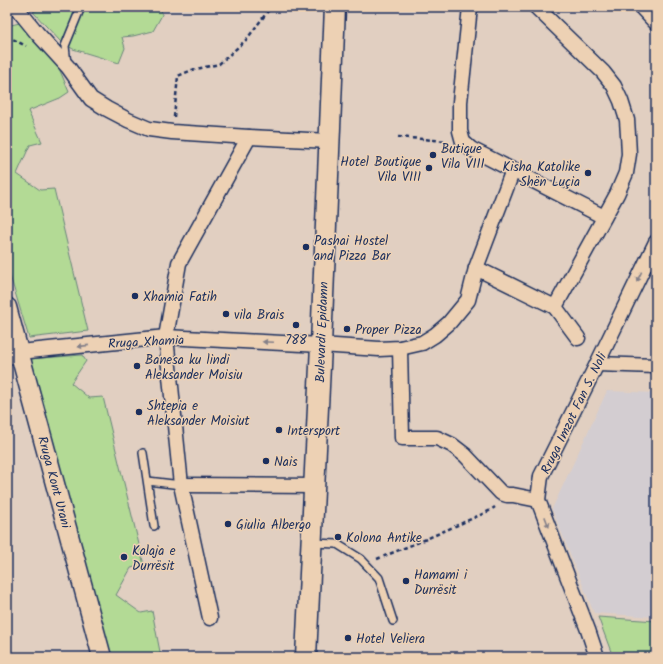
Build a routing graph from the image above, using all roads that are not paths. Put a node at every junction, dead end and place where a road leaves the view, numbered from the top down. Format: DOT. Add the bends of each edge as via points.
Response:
graph roads {
  1 [pos="16,7"];
  2 [pos="81,7"];
  3 [pos="335,7"];
  4 [pos="470,7"];
  5 [pos="536,7"];
  6 [pos="641,7"];
  7 [pos="656,23"];
  8 [pos="68,67"];
  9 [pos="249,137"];
  10 [pos="329,141"];
  11 [pos="513,170"];
  12 [pos="604,217"];
  13 [pos="656,242"];
  14 [pos="476,268"];
  15 [pos="7,307"];
  16 [pos="555,307"];
  17 [pos="166,337"];
  18 [pos="578,338"];
  19 [pos="321,345"];
  20 [pos="400,348"];
  21 [pos="13,355"];
  22 [pos="597,364"];
  23 [pos="656,366"];
  24 [pos="143,453"];
  25 [pos="148,481"];
  26 [pos="181,485"];
  27 [pos="314,486"];
  28 [pos="538,500"];
  29 [pos="154,526"];
  30 [pos="311,543"];
  31 [pos="210,618"];
  32 [pos="393,621"];
  33 [pos="102,657"];
  34 [pos="306,657"];
  35 [pos="597,657"];
  1 -- 8 [label="street"];
  2 -- 8 [label="lane" via="65,46"];
  3 -- 10 [label="main road, Bulevardi Epidamn"];
  4 -- 11 [label="street" via="460,102 460,131 463,142 471,148"];
  5 -- 12 [label="street" via="604,72 621,101 627,120 629,154 626,173"];
  6 -- 7 [label="street"];
  8 -- 9 [label="street" via="91,99 149,129"];
  9 -- 10 [label="street"];
  9 -- 17 [label="street" via="178,263"];
  10 -- 19 [label="main road, Bulevardi Epidamn"];
  11 -- 12 [label="street"];
  11 -- 14 [label="street, Rruga Xhamia"];
  12 -- 16 [label="street"];
  13 -- 22 [label="street, Rruga Imzot Fan S. Noli, one-way"];
  14 -- 16 [label="street"];
  14 -- 20 [label="street, Rruga Xhamia" via="468,300 449,323 422,343"];
  15 -- 21 [label="street, Rruga Kont Urani"];
  16 -- 18 [label="street"];
  19 -- 17 [label="street, Rruga Xhamia, one-way"];
  17 -- 21 [label="street, Rruga Xhamia, one-way"];
  17 -- 26 [label="street"];
  19 -- 20 [label="street, Rruga Xhamia"];
  19 -- 27 [label="main road, Bulevardi Epidamn"];
  20 -- 28 [label="street" via="402,438 436,438 452,445 501,493 506,496"];
  21 -- 33 [label="street, Rruga Kont Urani"];
  22 -- 23 [label="street"];
  22 -- 28 [label="street, Rruga Imzot Fan S. Noli" via="541,476"];
  24 -- 25 [label="lane"];
  25 -- 26 [label="lane"];
  25 -- 29 [label="lane"];
  26 -- 27 [label="street"];
  26 -- 31 [label="street"];
  27 -- 30 [label="main road, Bulevardi Epidamn"];
  28 -- 35 [label="street, Rruga Imzot Fan S. Noli, one-way"];
  30 -- 32 [label="lane" via="337,544 361,559 379,578"];
  30 -- 34 [label="main road, Bulevardi Epidamn"];
}
